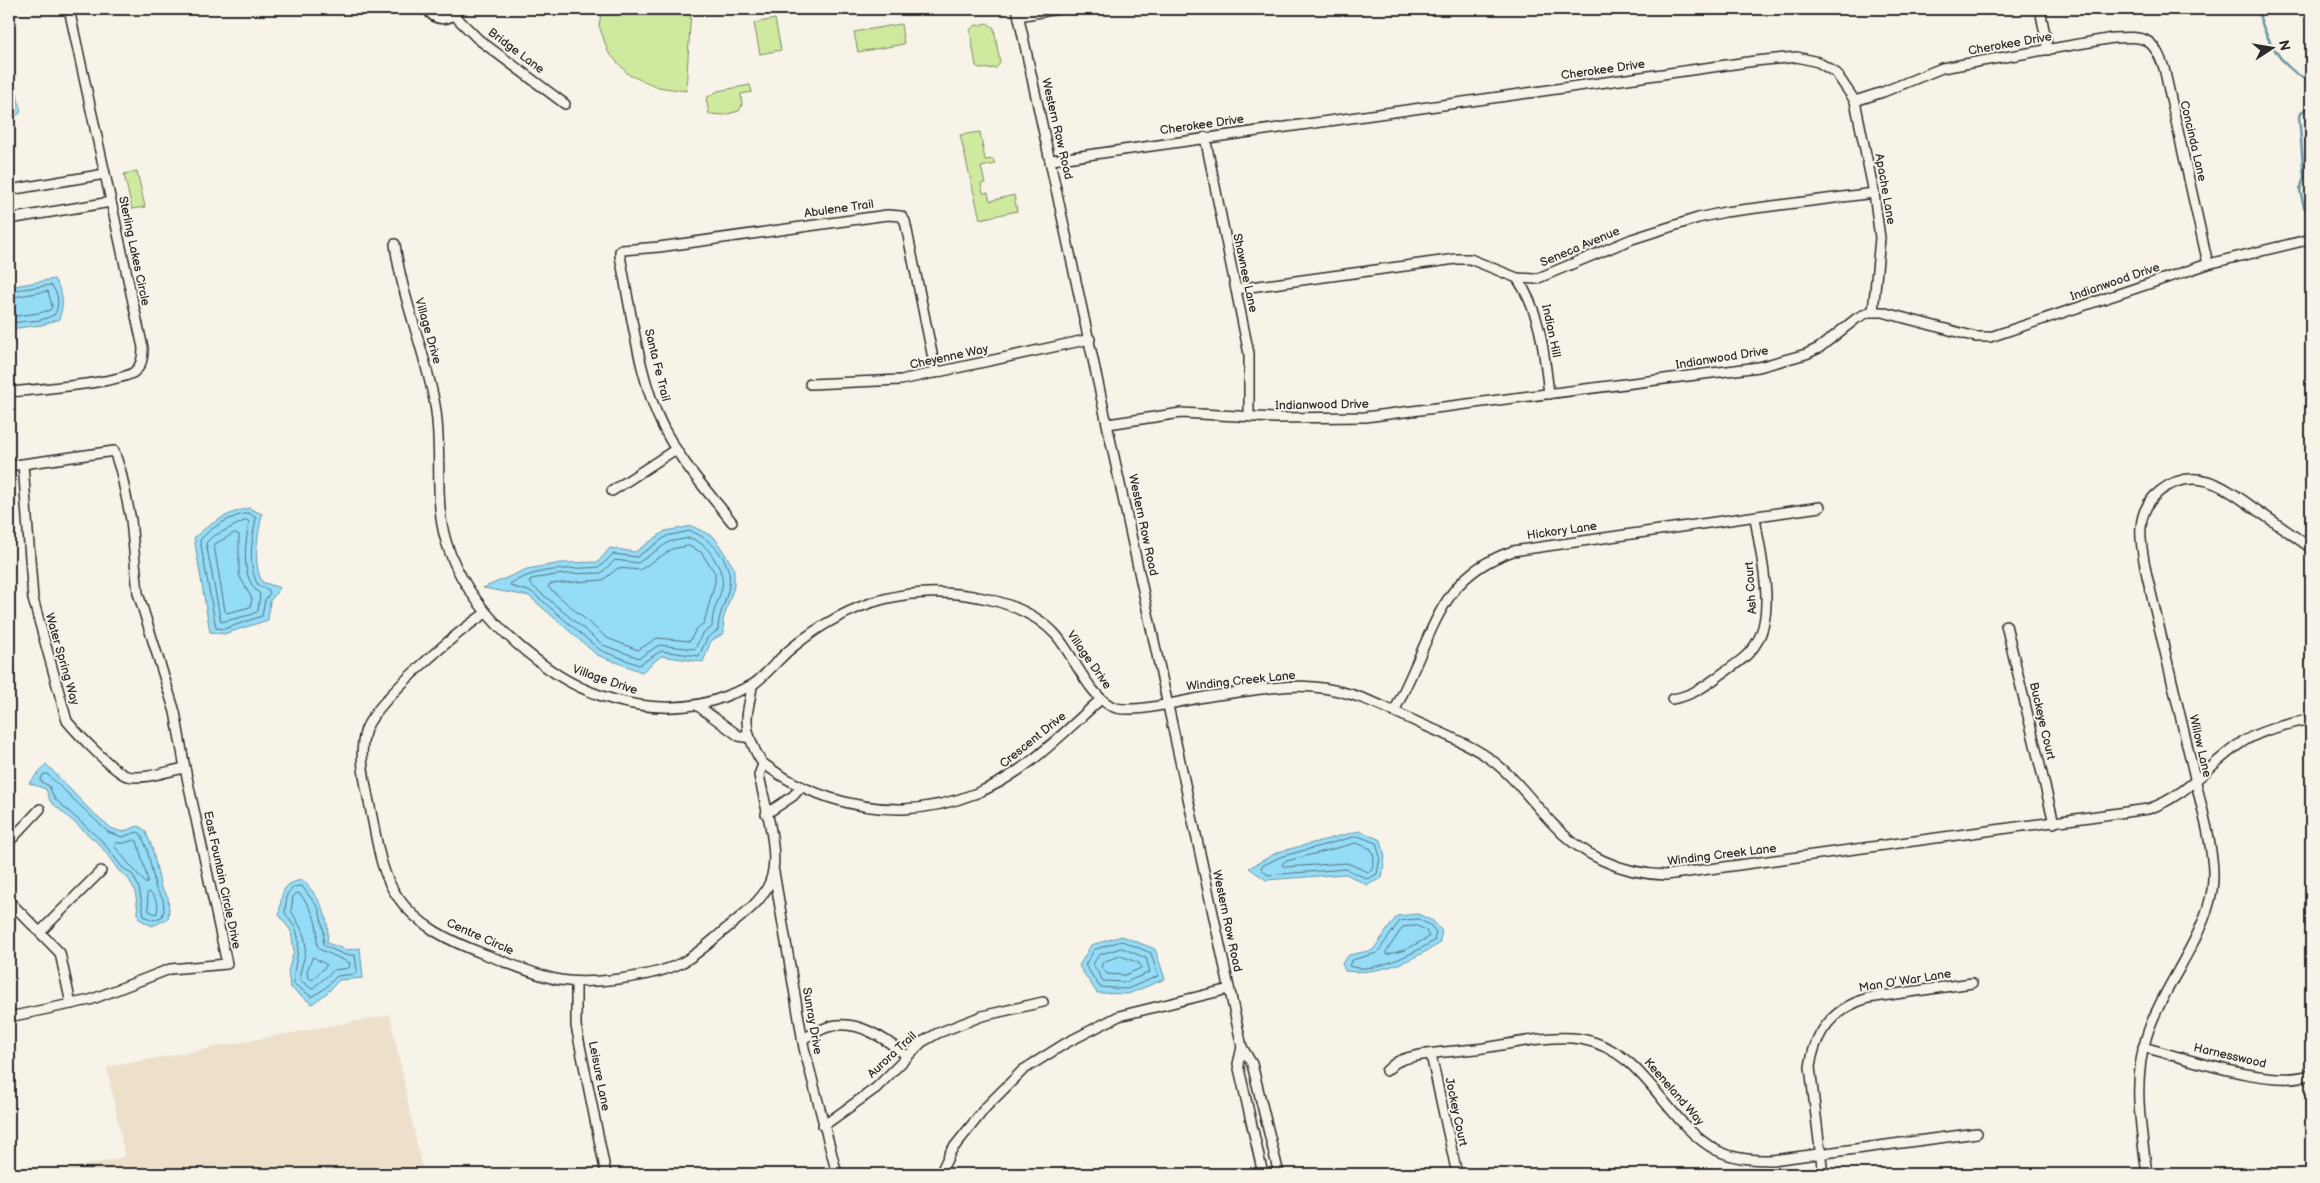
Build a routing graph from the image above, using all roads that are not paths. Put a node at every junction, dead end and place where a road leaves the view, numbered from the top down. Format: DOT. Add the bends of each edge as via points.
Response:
graph roads {
  1 [pos="69,9"];
  2 [pos="427,9"];
  3 [pos="1057,9"];
  4 [pos="2040,9"];
  5 [pos="456,12"];
  6 [pos="1018,12"];
  7 [pos="2134,36"];
  8 [pos="2048,50"];
  9 [pos="1855,101"];
  10 [pos="566,104"];
  11 [pos="1204,137"];
  12 [pos="1052,160"];
  13 [pos="105,174"];
  14 [pos="9,190"];
  15 [pos="1874,193"];
  16 [pos="111,202"];
  17 [pos="9,219"];
  18 [pos="2311,239"];
  19 [pos="395,244"];
  20 [pos="620,251"];
  21 [pos="2208,264"];
  22 [pos="1517,278"];
  23 [pos="1236,289"];
  24 [pos="1873,312"];
  25 [pos="1090,339"];
  26 [pos="936,373"];
  27 [pos="810,384"];
  28 [pos="9,392"];
  29 [pos="1549,394"];
  30 [pos="1249,416"];
  31 [pos="1108,424"];
  32 [pos="676,449"];
  33 [pos="23,464"];
  34 [pos="9,466"];
  35 [pos="612,491"];
  36 [pos="1820,507"];
  37 [pos="1756,517"];
  38 [pos="732,522"];
  39 [pos="2311,548"];
  40 [pos="486,613"];
  41 [pos="2006,625"];
  42 [pos="752,686"];
  43 [pos="1101,699"];
  44 [pos="1672,699"];
  45 [pos="1166,704"];
  46 [pos="698,706"];
  47 [pos="1394,712"];
  48 [pos="2310,719"];
  49 [pos="750,738"];
  50 [pos="763,764"];
  51 [pos="185,768"];
  52 [pos="2196,781"];
  53 [pos="801,787"];
  54 [pos="40,809"];
  55 [pos="766,814"];
  56 [pos="2054,823"];
  57 [pos="9,842"];
  58 [pos="774,869"];
  59 [pos="101,871"];
  60 [pos="9,900"];
  61 [pos="40,932"];
  62 [pos="576,982"];
  63 [pos="1972,983"];
  64 [pos="1230,990"];
  65 [pos="1044,1002"];
  66 [pos="71,1004"];
  67 [pos="9,1017"];
  68 [pos="802,1039"];
  69 [pos="1242,1047"];
  70 [pos="2144,1047"];
  71 [pos="1431,1055"];
  72 [pos="907,1056"];
  73 [pos="1386,1071"];
  74 [pos="2311,1074"];
  75 [pos="824,1126"];
  76 [pos="1977,1133"];
  77 [pos="1820,1154"];
  78 [pos="606,1174"];
  79 [pos="837,1174"];
  80 [pos="940,1174"];
  81 [pos="1264,1174"];
  82 [pos="1279,1174"];
  83 [pos="1457,1174"];
  84 [pos="1823,1174"];
  85 [pos="2147,1174"];
  1 -- 13 [label="street, Sterling Lakes Circle"];
  2 -- 5 [label="street, Bridge Lane" via="436,18 446,19"];
  3 -- 6 [label="street"];
  4 -- 8 [label="street"];
  5 -- 10 [label="street, Bridge Lane" via="478,39"];
  6 -- 12 [label="street, Western Row Road"];
  7 -- 8 [label="street, Cherokee Drive"];
  7 -- 21 [label="street, Concinda Lane" via="2152,44 2164,68"];
  8 -- 9 [label="street, Cherokee Drive" via="1942,68"];
  9 -- 11 [label="street, Cherokee Drive" via="1841,79 1824,65 1804,58 1775,58"];
  9 -- 15 [label="street, Apache Lane"];
  11 -- 12 [label="street, Cherokee Drive"];
  11 -- 23 [label="street, Shawnee Lane"];
  12 -- 25 [label="street, Western Row Road"];
  13 -- 14 [label="street"];
  13 -- 16 [label="street, Sterling Lakes Circle"];
  15 -- 22 [label="street, Seneca Avenue" via="1698,218 1632,239 1542,277"];
  15 -- 24 [label="street, Apache Lane" via="1880,238"];
  16 -- 17 [label="street"];
  16 -- 28 [label="street, Sterling Lakes Circle" via="142,348 139,368 128,376 115,379"];
  18 -- 21 [label="street, Indianwood Drive"];
  19 -- 40 [label="street, Village Drive" via="399,274 435,408 439,504 444,539 462,577"];
  20 -- 26 [label="street, Abulene Trail" via="887,215 901,216 905,221"];
  20 -- 32 [label="street, Santa Fe Trail" via="650,397"];
  21 -- 24 [label="street, Indianwood Drive" via="1990,337 1976,337"];
  22 -- 23 [label="street, Seneca Avenue" via="1470,259 1456,259"];
  22 -- 29 [label="street, Indian Hill" via="1528,294 1538,320"];
  23 -- 30 [label="street, Shawnee Lane" via="1249,354"];
  24 -- 29 [label="street, Indianwood Drive" via="1857,318 1819,348 1800,357 1759,367"];
  25 -- 26 [label="street, Cheyenne Way"];
  25 -- 31 [label="street, Western Row Road"];
  26 -- 27 [label="street, Cheyenne Way" via="887,381"];
  29 -- 30 [label="street, Indianwood Drive" via="1365,418"];
  30 -- 31 [label="street, Indianwood Drive" via="1181,414"];
  31 -- 45 [label="street, Western Row Road"];
  32 -- 35 [label="street"];
  32 -- 38 [label="street, Santa Fe Trail"];
  33 -- 34 [label="street"];
  33 -- 51 [label="street, Water Spring Way" via="33,599 67,721 78,735 126,775 141,776"];
  33 -- 51 [label="street, East Fountain Circle Drive" via="114,451 132,520 138,593 175,712"];
  36 -- 37 [label="street, Hickory Lane"];
  37 -- 44 [label="street, Ash Court" via="1767,603 1763,630 1757,643 1743,658 1698,691"];
  37 -- 47 [label="street, Hickory Lane" via="1514,551 1487,561 1464,578 1442,606"];
  39 -- 52 [label="street, Willow Lane" via="2225,488 2207,480 2187,479 2168,485 2145,509 2140,542"];
  40 -- 46 [label="street, Village Drive" via="542,664 577,686 637,705 662,708"];
  40 -- 62 [label="street, Centre Circle" via="390,696 367,729 362,748 363,769 379,851 384,871 396,895 430,928 473,950 558,980"];
  41 -- 56 [label="street, Buckeye Court"];
  42 -- 43 [label="street, Village Drive" via="804,638 844,612 890,596 938,593 985,598 1036,618 1061,641"];
  42 -- 46 [label="street, Village Drive"];
  42 -- 49 [label="street" via="746,718"];
  43 -- 45 [label="street, Village Drive" via="1119,708"];
  43 -- 53 [label="street, Crescent Drive" via="1014,773 977,793 951,801 890,808 842,800"];
  45 -- 47 [label="street, Winding Creek Lane" via="1259,690 1314,687 1354,695"];
  45 -- 64 [label="street, Western Row Road"];
  46 -- 49 [label="street" via="739,736"];
  47 -- 56 [label="street, Winding Creek Lane" via="1463,743 1498,764 1564,836 1580,848 1618,867 1652,874 1732,867"];
  48 -- 52 [label="street, Winding Creek Lane" via="2256,735"];
  49 -- 50 [label="street"];
  50 -- 53 [label="street, Crescent Drive"];
  50 -- 55 [label="street" via="759,775"];
  51 -- 66 [label="street, East Fountain Circle Drive" via="227,964 170,969 90,1000"];
  52 -- 56 [label="street, Winding Creek Lane" via="2174,798 2148,809"];
  52 -- 70 [label="street, Willow Lane" via="2213,861 2212,889 2201,923 2157,1010"];
  53 -- 55 [label="street"];
  54 -- 57 [label="street"];
  55 -- 58 [label="street, Centre Circle"];
  58 -- 62 [label="street, Centre Circle" via="767,888 755,904 686,961 654,973"];
  58 -- 68 [label="street, Sunray Drive"];
  59 -- 61 [label="street"];
  60 -- 61 [label="street"];
  61 -- 66 [label="street" via="60,953"];
  62 -- 78 [label="street, Leisure Lane" via="576,1026"];
  63 -- 77 [label="street, Man O’ War Lane" via="1868,998 1849,1005 1832,1017 1816,1040 1810,1067"];
  64 -- 69 [label="street, Western Row Road"];
  64 -- 80 [label="street" via="1119,1016 1023,1070 986,1107 952,1151"];
  65 -- 72 [label="street, Aurora Trail" via="957,1024 922,1042"];
  66 -- 67 [label="street, East Fountain Circle Drive"];
  68 -- 72 [label="street" via="829,1027 846,1025 864,1029"];
  68 -- 75 [label="street, Sunray Drive"];
  69 -- 81 [label="street, Western Row Road" via="1238,1064"];
  69 -- 82 [label="street, Western Row Road" via="1252,1064"];
  70 -- 74 [label="street, Harnesswood" via="2261,1077 2296,1078"];
  70 -- 85 [label="street, Willow Lane" via="2138,1075 2138,1096"];
  71 -- 73 [label="street, Keeneland Way" via="1402,1059"];
  71 -- 77 [label="street, Keeneland Way" via="1554,1039 1581,1039 1620,1054 1631,1062 1685,1125 1718,1150 1751,1160"];
  71 -- 83 [label="street, Jockey Court"];
  72 -- 75 [label="street, Aurora Trail" via="876,1088"];
  75 -- 79 [label="street, Sunray Drive"];
  76 -- 77 [label="street, Keeneland Way"];
  77 -- 84 [label="street, Man O’ War Lane"];
}
